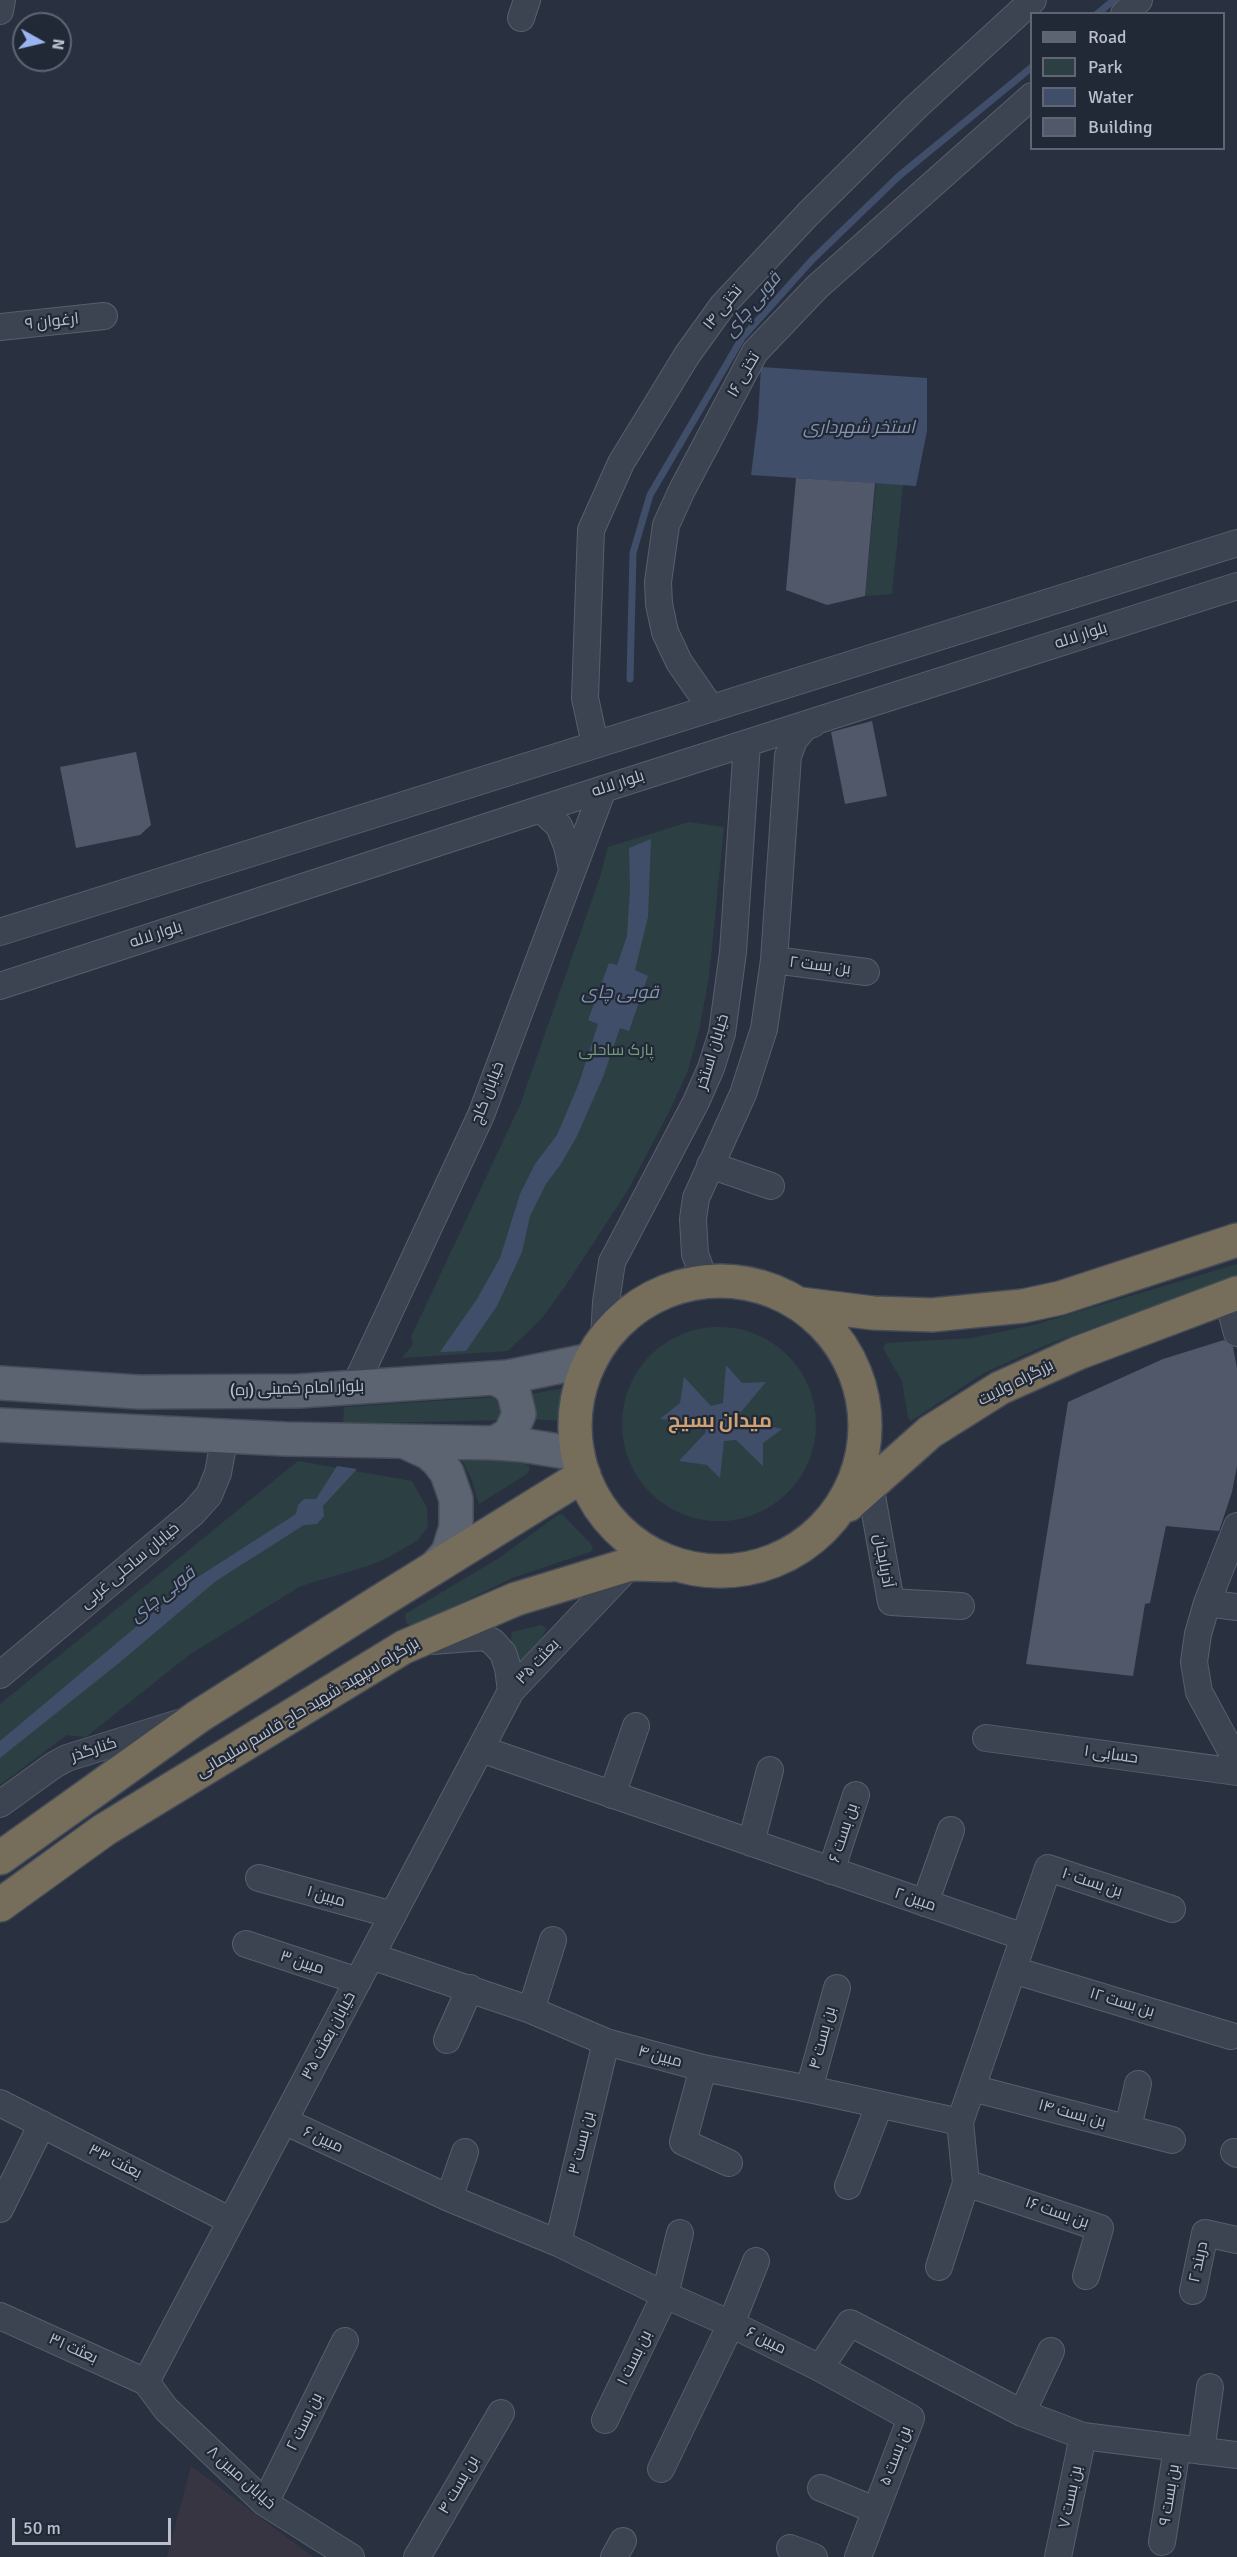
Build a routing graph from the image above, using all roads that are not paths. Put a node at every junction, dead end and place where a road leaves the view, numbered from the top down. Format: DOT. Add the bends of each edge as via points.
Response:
graph roads {
  1 [pos="2,0"];
  2 [pos="1033,0"];
  3 [pos="1139,0"];
  4 [pos="0,11"];
  5 [pos="1126,12"];
  6 [pos="1030,98"];
  7 [pos="104,316"];
  8 [pos="0,327"];
  9 [pos="1237,543"];
  10 [pos="1237,586"];
  11 [pos="711,708"];
  12 [pos="835,715"];
  13 [pos="747,743"];
  14 [pos="595,744"];
  15 [pos="785,785"];
  16 [pos="744,786"];
  17 [pos="603,789"];
  18 [pos="542,809"];
  19 [pos="572,869"];
  20 [pos="0,932"];
  21 [pos="774,960"];
  22 [pos="866,972"];
  23 [pos="0,986"];
  24 [pos="710,1165"];
  25 [pos="771,1186"];
  26 [pos="1237,1240"];
  27 [pos="705,1281"];
  28 [pos="1232,1294"];
  29 [pos="800,1304"];
  30 [pos="1237,1333"];
  31 [pos="598,1349"];
  32 [pos="494,1378"];
  33 [pos="0,1383"];
  34 [pos="354,1388"];
  35 [pos="0,1425"];
  36 [pos="225,1436"];
  37 [pos="405,1442"];
  38 [pos="495,1443"];
  39 [pos="581,1465"];
  40 [pos="870,1485"];
  41 [pos="826,1525"];
  42 [pos="1237,1526"];
  43 [pos="631,1564"];
  44 [pos="677,1565"];
  45 [pos="435,1567"];
  46 [pos="379,1602"];
  47 [pos="1207,1603"];
  48 [pos="961,1606"];
  49 [pos="1237,1607"];
  50 [pos="411,1644"];
  51 [pos="0,1675"];
  52 [pos="511,1691"];
  53 [pos="200,1716"];
  54 [pos="636,1726"];
  55 [pos="986,1738"];
  56 [pos="480,1749"];
  57 [pos="1237,1762"];
  58 [pos="771,1770"];
  59 [pos="1237,1772"];
  60 [pos="612,1795"];
  61 [pos="856,1795"];
  62 [pos="0,1804"];
  63 [pos="951,1830"];
  64 [pos="751,1843"];
  65 [pos="0,1858"];
  66 [pos="831,1871"];
  67 [pos="259,1878"];
  68 [pos="925,1903"];
  69 [pos="0,1905"];
  70 [pos="1172,1909"];
  71 [pos="393,1915"];
  72 [pos="1024,1937"];
  73 [pos="553,1940"];
  74 [pos="246,1944"];
  75 [pos="371,1956"];
  76 [pos="1013,1970"];
  77 [pos="358,1981"];
  78 [pos="470,1988"];
  79 [pos="837,1988"];
  80 [pos="531,2010"];
  81 [pos="1231,2036"];
  82 [pos="447,2040"];
  83 [pos="606,2042"];
  84 [pos="703,2068"];
  85 [pos="1138,2084"];
  86 [pos="972,2088"];
  87 [pos="809,2089"];
  88 [pos="0,2103"];
  89 [pos="879,2106"];
  90 [pos="284,2121"];
  91 [pos="960,2122"];
  92 [pos="42,2124"];
  93 [pos="1128,2128"];
  94 [pos="1172,2140"];
  95 [pos="465,2152"];
  96 [pos="729,2163"];
  97 [pos="966,2182"];
  98 [pos="848,2186"];
  99 [pos="449,2198"];
  100 [pos="0,2209"];
  101 [pos="231,2221"];
  102 [pos="680,2233"];
  103 [pos="1237,2240"];
  104 [pos="558,2243"];
  105 [pos="756,2261"];
  106 [pos="939,2266"];
  107 [pos="1086,2276"];
  108 [pos="1193,2291"];
  109 [pos="665,2295"];
  110 [pos="0,2316"];
  111 [pos="731,2324"];
  112 [pos="345,2341"];
  113 [pos="1051,2350"];
  114 [pos="820,2368"];
  115 [pos="146,2382"];
  116 [pos="1210,2387"];
  117 [pos="1022,2413"];
  118 [pos="501,2414"];
  119 [pos="605,2420"];
  120 [pos="1083,2436"];
  121 [pos="1189,2449"];
  122 [pos="1237,2455"];
  123 [pos="661,2469"];
  124 [pos="821,2488"];
  125 [pos="265,2503"];
  126 [pos="875,2510"];
  127 [pos="1162,2542"];
  128 [pos="351,2557"];
  129 [pos="417,2557"];
  130 [pos="858,2557"];
  131 [pos="1058,2557"];
  1 -- 4 [label="street"];
  2 -- 14 [label="street, تختی ۱۴" via="899,123 723,305 687,355 621,463 591,530 585,698"];
  3 -- 5 [label="street"];
  6 -- 11 [label="street, تختی ۱۶" via="818,287 755,352 681,490 666,525 659,604 665,632 679,662"];
  7 -- 8 [label="street, ارغوان ۹"];
  9 -- 11 [label="street"];
  10 -- 12 [label="street, بلوار لاله"];
  11 -- 14 [label="street"];
  12 -- 13 [label="street, بلوار لاله"];
  12 -- 15 [label="street" via="805,727 794,740"];
  13 -- 16 [label="street, خیابان استخر"];
  13 -- 17 [label="street, بلوار لاله"];
  14 -- 20 [label="street"];
  15 -- 16 [label="street" via="778,774 766,768 752,772"];
  15 -- 21 [label="street"];
  16 -- 31 [label="street, خیابان استخر" via="733,952 722,1034 696,1102 612,1262"];
  17 -- 18 [label="street, بلوار لاله"];
  17 -- 19 [label="street, خیابان کاج"];
  18 -- 19 [label="street" via="559,826"];
  18 -- 23 [label="street, بلوار لاله"];
  19 -- 34 [label="street, خیابان کاج" via="481,1114"];
  21 -- 22 [label="street, بن بست ۲"];
  21 -- 24 [label="street" via="756,1057"];
  24 -- 25 [label="street"];
  24 -- 27 [label="street" via="696,1198 693,1219 695,1254"];
  26 -- 29 [label="highway" via="1060,1299 1023,1306 932,1315"];
  27 -- 29 [label="highway" via="754,1284"];
  27 -- 31 [label="highway" via="656,1296 619,1322"];
  28 -- 30 [label="street"];
  28 -- 40 [label="highway, بزرگراه ولایت" via="1078,1353 1000,1388 930,1432"];
  29 -- 41 [label="highway" via="825,1324 844,1349 857,1378 864,1408 864,1440 858,1471 845,1499"];
  31 -- 32 [label="main road, بلوار امام خمینی (ره)" via="552,1369"];
  31 -- 39 [label="highway" via="582,1382 577,1406"];
  32 -- 34 [label="main road, بلوار امام خمینی (ره)"];
  32 -- 38 [label="main road" via="514,1393 519,1414 510,1434"];
  33 -- 34 [label="main road, بلوار امام خمینی (ره)" via="139,1392"];
  35 -- 36 [label="main road"];
  36 -- 37 [label="main road"];
  36 -- 51 [label="street, خیابان ساحلی غربی" via="209,1495 193,1513"];
  37 -- 38 [label="main road"];
  37 -- 45 [label="main road" via="438,1461 456,1499 456,1527 448,1553"];
  38 -- 39 [label="main road" via="541,1447"];
  39 -- 44 [label="highway" via="593,1494 618,1529 652,1554"];
  39 -- 45 [label="highway"];
  40 -- 41 [label="highway, بزرگراه ولایت"];
  40 -- 48 [label="street, آذربایجان" via="891,1602"];
  41 -- 44 [label="highway" via="794,1551 754,1567 713,1571"];
  42 -- 47 [label="street"];
  43 -- 44 [label="highway, بزرگراه سپهبد شهید حاج قاسم سلیمانی"];
  43 -- 50 [label="highway, بزرگراه سپهبد شهید حاج قاسم سلیمانی" via="516,1599"];
  43 -- 52 [label="street, بعثت ۳۵"];
  45 -- 46 [label="highway"];
  46 -- 50 [label="highway" via="381,1626 389,1637"];
  46 -- 53 [label="highway"];
  47 -- 49 [label="street"];
  47 -- 57 [label="street" via="1198,1634 1195,1677 1198,1692"];
  50 -- 52 [label="street, بعثت ۳۵" via="484,1637 503,1653"];
  50 -- 69 [label="highway, بزرگراه سپهبد شهید حاج قاسم سلیمانی" via="104,1830"];
  52 -- 56 [label="street, خیابان بعثت ۳۵"];
  53 -- 62 [label="street, کنارگذر" via="67,1758"];
  53 -- 65 [label="highway"];
  54 -- 60 [label="street"];
  55 -- 59 [label="street, حسابی ۱"];
  56 -- 60 [label="street, مبین ۲"];
  56 -- 71 [label="street, خیابان بعثت ۳۵"];
  58 -- 64 [label="street"];
  60 -- 64 [label="street, مبین ۲"];
  61 -- 66 [label="street, بن بست ۶"];
  63 -- 68 [label="street"];
  64 -- 66 [label="street, مبین ۲"];
  66 -- 68 [label="street, مبین ۲"];
  67 -- 71 [label="street, مبین ۱"];
  68 -- 72 [label="street, مبین ۲"];
  70 -- 72 [label="street, بن بست ۱۰" via="1048,1868"];
  71 -- 75 [label="street, خیابان بعثت ۳۵"];
  72 -- 76 [label="street"];
  73 -- 80 [label="street"];
  74 -- 77 [label="street, مبین ۳"];
  75 -- 77 [label="street, خیابان بعثت ۳۵"];
  75 -- 78 [label="street, مبین ۴"];
  76 -- 81 [label="street, بن بست ۱۲"];
  76 -- 86 [label="street"];
  77 -- 90 [label="street, خیابان بعثت ۳۵"];
  78 -- 80 [label="street, مبین ۴"];
  78 -- 82 [label="street"];
  79 -- 87 [label="street, بن بست ۴"];
  80 -- 83 [label="street, مبین ۴"];
  83 -- 84 [label="street, مبین ۴"];
  83 -- 104 [label="street, بن بست ۳"];
  84 -- 87 [label="street, مبین ۴"];
  84 -- 96 [label="street" via="683,2142"];
  85 -- 93 [label="street"];
  86 -- 91 [label="street"];
  86 -- 93 [label="street, بن بست ۱۴"];
  87 -- 89 [label="street, مبین ۴"];
  88 -- 92 [label="street, بعثت ۳۳"];
  89 -- 91 [label="street, مبین ۴"];
  89 -- 98 [label="street"];
  90 -- 99 [label="street, مبین ۶"];
  90 -- 101 [label="street, خیابان بعثت ۳۵"];
  91 -- 97 [label="street"];
  92 -- 100 [label="street"];
  92 -- 101 [label="street, بعثت ۳۳"];
  93 -- 94 [label="street, بن بست ۱۴"];
  95 -- 99 [label="street"];
  97 -- 106 [label="street"];
  97 -- 107 [label="street, بن بست ۱۶" via="1100,2228"];
  99 -- 104 [label="street, مبین ۶"];
  101 -- 115 [label="street, خیابان بعثت ۳۵"];
  102 -- 109 [label="street"];
  103 -- 108 [label="street, دربند ۲" via="1205,2233"];
  104 -- 109 [label="street, مبین ۶"];
  105 -- 111 [label="street"];
  109 -- 111 [label="street, مبین ۶"];
  109 -- 119 [label="street, بن بست ۱"];
  110 -- 115 [label="street, بعثت ۳۱"];
  111 -- 114 [label="street, مبین ۶"];
  111 -- 123 [label="street"];
  112 -- 125 [label="street, بن بست ۲"];
  113 -- 117 [label="street"];
  114 -- 117 [label="street" via="850,2323"];
  114 -- 126 [label="street, بن بست ۵" via="911,2418"];
  115 -- 125 [label="street, خیابان مبین ۸" via="165,2409"];
  116 -- 121 [label="street"];
  117 -- 120 [label="street"];
  118 -- 129 [label="street, بن بست ۴"];
  120 -- 121 [label="street"];
  120 -- 131 [label="street, بن بست ۷"];
  121 -- 122 [label="street"];
  121 -- 127 [label="street, بن بست ۹"];
  124 -- 126 [label="street"];
  125 -- 128 [label="street, خیابان مبین ۸"];
  126 -- 130 [label="street, بن بست ۵"];
}
